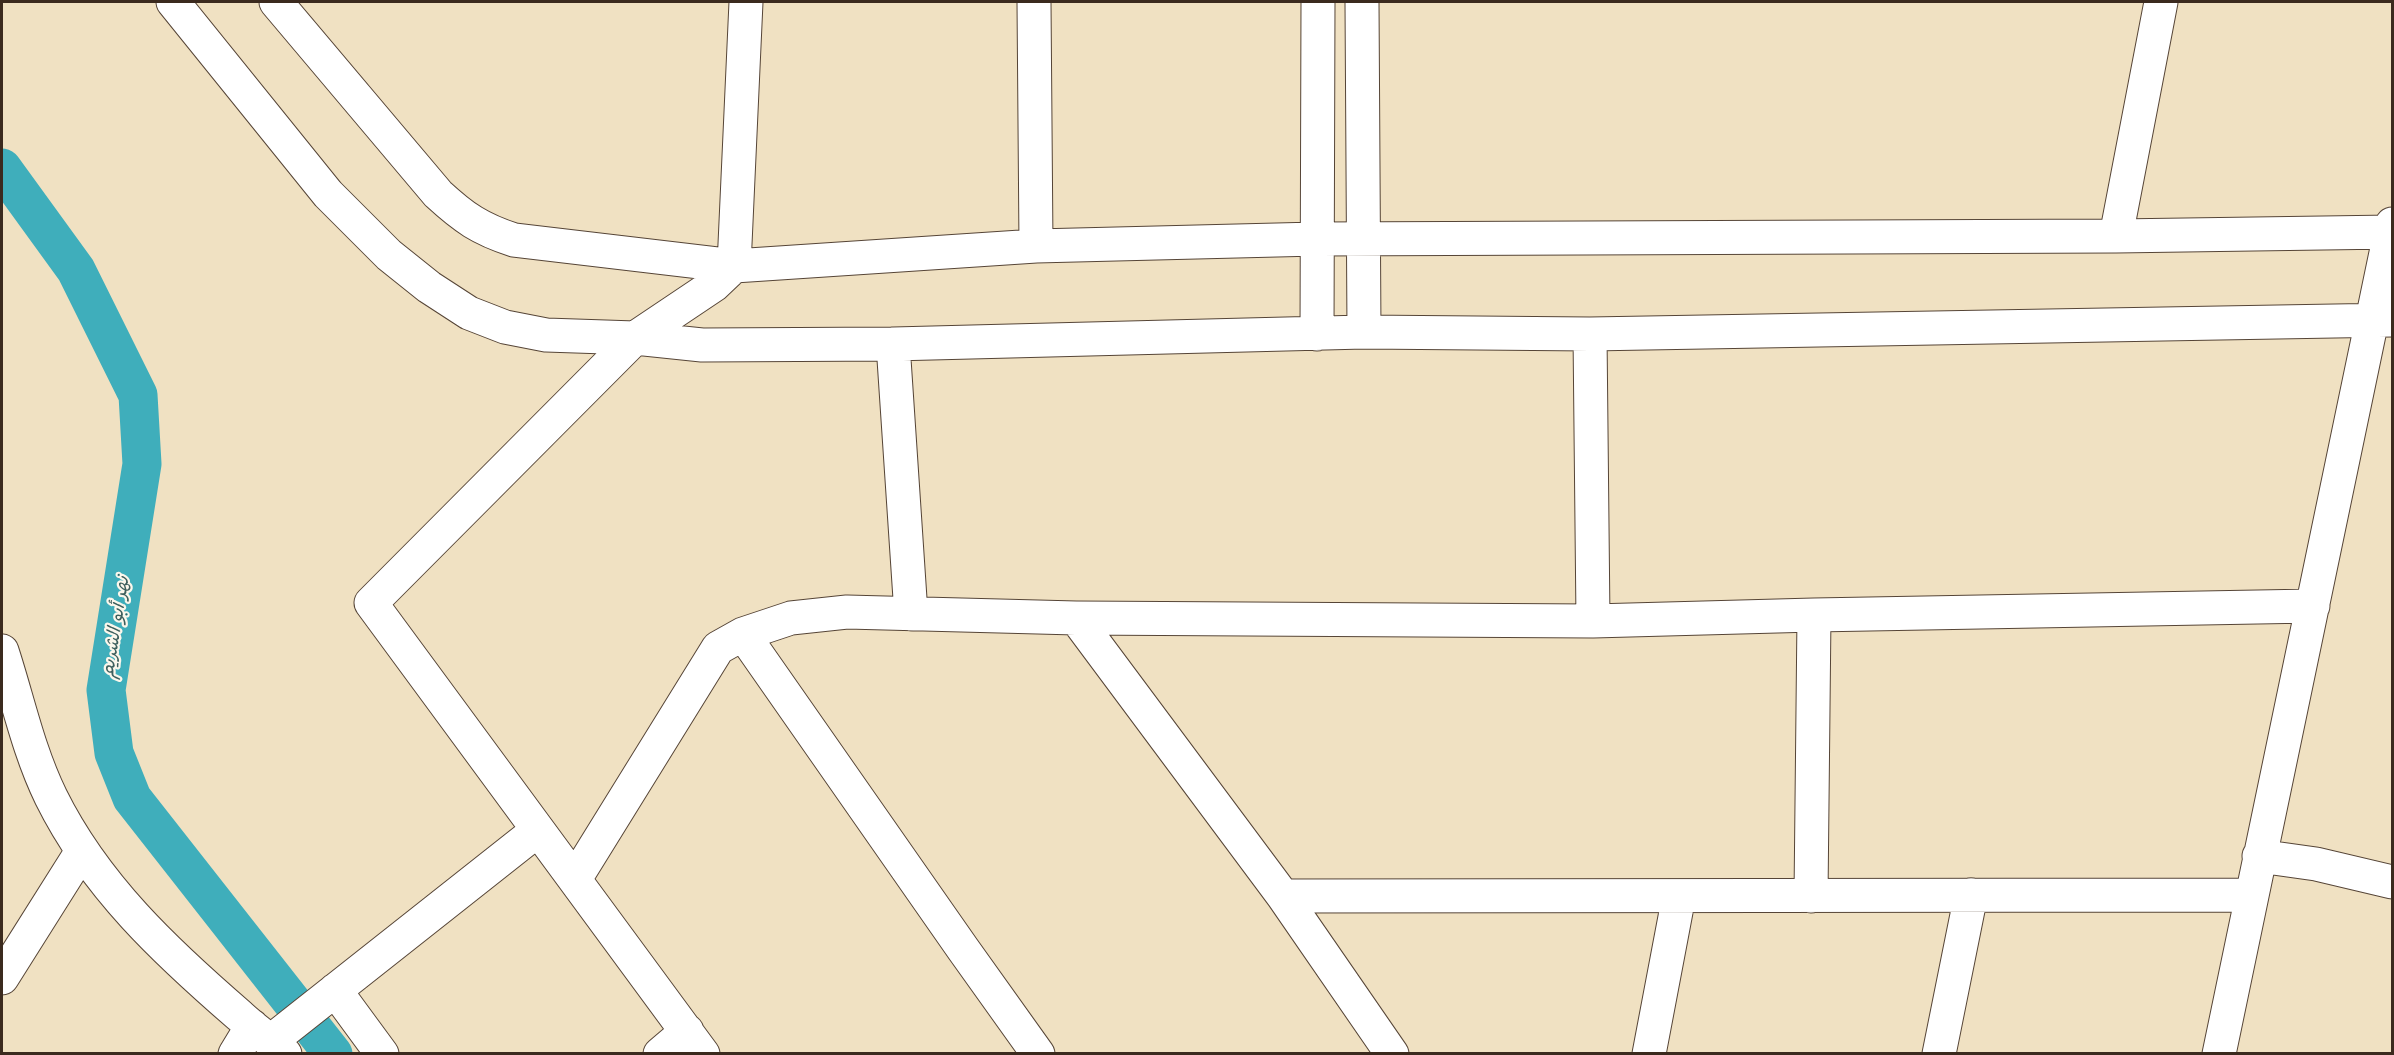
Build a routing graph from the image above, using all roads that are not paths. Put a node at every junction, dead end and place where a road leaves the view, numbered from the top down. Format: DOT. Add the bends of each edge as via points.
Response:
graph roads {
  1 [pos="173,2"];
  2 [pos="276,2"];
  3 [pos="746,2"];
  4 [pos="1034,2"];
  5 [pos="1318,2"];
  6 [pos="1362,2"];
  7 [pos="2161,2"];
  8 [pos="2392,229"];
  9 [pos="2116,236"];
  10 [pos="1364,238"];
  11 [pos="1317,239"];
  12 [pos="1036,246"];
  13 [pos="734,266"];
  14 [pos="2383,320"];
  15 [pos="1364,332"];
  16 [pos="1317,334"];
  17 [pos="1590,334"];
  18 [pos="635,338"];
  19 [pos="893,345"];
  20 [pos="2313,606"];
  21 [pos="910,614"];
  22 [pos="1814,615"];
  23 [pos="1076,618"];
  24 [pos="1593,621"];
  25 [pos="743,634"];
  26 [pos="2,651"];
  27 [pos="538,830"];
  28 [pos="82,851"];
  29 [pos="2259,856"];
  30 [pos="574,879"];
  31 [pos="2392,882"];
  32 [pos="2251,895"];
  33 [pos="1283,896"];
  34 [pos="1679,896"];
  35 [pos="1811,896"];
  36 [pos="1971,896"];
  37 [pos="2,978"];
  38 [pos="335,990"];
  39 [pos="269,1040"];
  40 [pos="695,1042"];
  41 [pos="235,1053"];
  42 [pos="382,1053"];
  43 [pos="660,1053"];
  44 [pos="1038,1053"];
  45 [pos="1392,1053"];
  46 [pos="1648,1053"];
  47 [pos="1939,1053"];
  48 [pos="2218,1053"];
  1 -- 18 [label="street" via="328,194 389,255 429,287 469,313 506,327 546,335"];
  2 -- 13 [label="street" via="438,194 463,217 489,232 514,240"];
  3 -- 13 [label="street"];
  4 -- 12 [label="street"];
  5 -- 11 [label="street"];
  6 -- 10 [label="street"];
  7 -- 9 [label="street"];
  8 -- 9 [label="street"];
  8 -- 14 [label="street"];
  9 -- 10 [label="street"];
  10 -- 11 [label="street"];
  10 -- 15 [label="street"];
  11 -- 12 [label="street"];
  11 -- 16 [label="street"];
  12 -- 13 [label="street"];
  13 -- 18 [label="street" via="714,285"];
  14 -- 17 [label="street"];
  14 -- 20 [label="street"];
  15 -- 16 [label="street"];
  15 -- 17 [label="street"];
  16 -- 19 [label="street"];
  17 -- 24 [label="street"];
  18 -- 19 [label="street" via="702,345"];
  18 -- 27 [label="street" via="371,603"];
  19 -- 21 [label="street"];
  20 -- 22 [label="street"];
  20 -- 29 [label="street"];
  21 -- 23 [label="street"];
  21 -- 25 [label="street" via="847,612 791,618"];
  22 -- 24 [label="street"];
  22 -- 35 [label="street"];
  23 -- 24 [label="street"];
  23 -- 33 [label="street"];
  25 -- 30 [label="street" via="718,648 708,661"];
  25 -- 44 [label="street"];
  26 -- 28 [label="street" via="33,753 51,796"];
  27 -- 30 [label="street"];
  27 -- 38 [label="street"];
  28 -- 37 [label="street"];
  28 -- 39 [label="street" via="147,931"];
  29 -- 31 [label="street" via="2316,864"];
  29 -- 32 [label="street"];
  30 -- 40 [label="street"];
  32 -- 36 [label="street"];
  32 -- 48 [label="street"];
  33 -- 34 [label="street"];
  33 -- 45 [label="street"];
  34 -- 35 [label="street"];
  34 -- 46 [label="street"];
  35 -- 36 [label="street"];
  36 -- 47 [label="street"];
  38 -- 39 [label="street"];
  38 -- 42 [label="street"];
  39 -- 41 [label="street"];
  40 -- 43 [label="street"];
}
